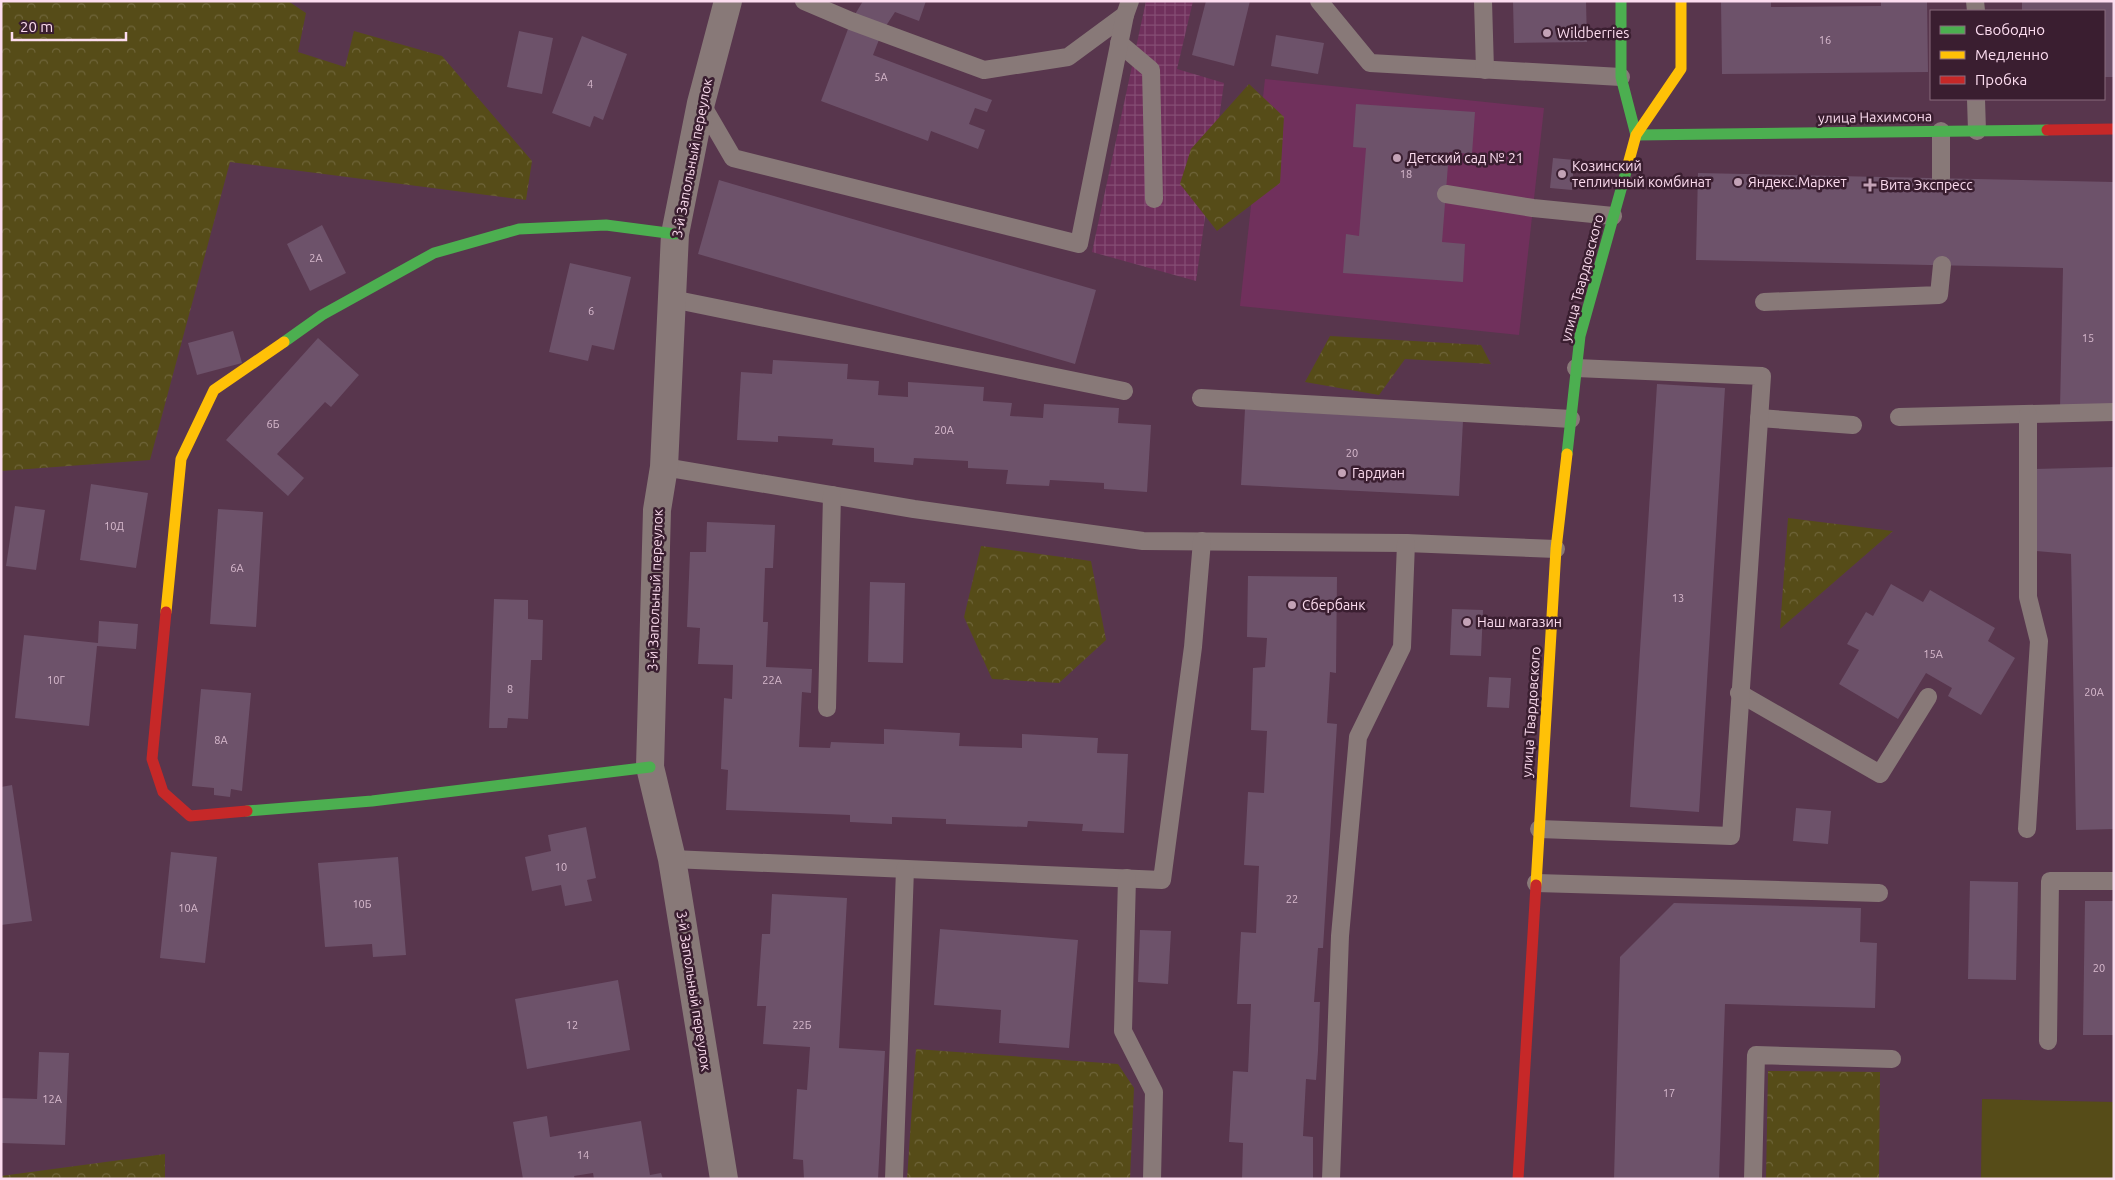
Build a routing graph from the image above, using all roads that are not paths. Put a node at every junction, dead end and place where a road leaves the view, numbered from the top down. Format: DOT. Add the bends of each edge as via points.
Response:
graph roads {
  1 [pos="728,1"];
  2 [pos="804,1"];
  3 [pos="1320,1"];
  4 [pos="1483,1"];
  5 [pos="1621,1"];
  6 [pos="1681,1"];
  7 [pos="1127,8"];
  8 [pos="1119,43"];
  9 [pos="1485,70"];
  10 [pos="1621,77"];
  11 [pos="1976,100"];
  12 [pos="701,103"];
  13 [pos="2114,129"];
  14 [pos="1941,131"];
  15 [pos="1977,131"];
  16 [pos="1636,135"];
  17 [pos="1941,178"];
  18 [pos="1446,194"];
  19 [pos="1154,199"];
  20 [pos="1613,216"];
  21 [pos="675,234"];
  22 [pos="1942,265"];
  23 [pos="672,299"];
  24 [pos="1764,302"];
  25 [pos="1576,368"];
  26 [pos="1124,391"];
  27 [pos="1201,398"];
  28 [pos="2114,412"];
  29 [pos="2028,414"];
  30 [pos="1899,417"];
  31 [pos="1758,418"];
  32 [pos="1571,419"];
  33 [pos="1852,425"];
  34 [pos="664,467"];
  35 [pos="832,495"];
  36 [pos="1202,540"];
  37 [pos="1406,543"];
  38 [pos="1556,549"];
  39 [pos="1740,693"];
  40 [pos="1928,697"];
  41 [pos="826,708"];
  42 [pos="650,767"];
  43 [pos="1539,829"];
  44 [pos="2027,829"];
  45 [pos="672,860"];
  46 [pos="905,869"];
  47 [pos="1127,878"];
  48 [pos="2114,881"];
  49 [pos="1536,883"];
  50 [pos="1879,893"];
  51 [pos="2048,1041"];
  52 [pos="1892,1059"];
  53 [pos="724,1179"];
  54 [pos="894,1179"];
  55 [pos="1152,1179"];
  56 [pos="1331,1179"];
  57 [pos="1518,1179"];
  58 [pos="1753,1179"];
  1 -- 12 [label="street, 3-й Запольный переулок"];
  2 -- 7 [label="lane" via="984,70 1068,57"];
  3 -- 9 [label="lane" via="1370,63"];
  4 -- 9 [label="lane"];
  5 -- 10 [label="street"];
  6 -- 16 [label="street, улица Твардовского" via="1681,69"];
  7 -- 8 [label="lane"];
  8 -- 12 [label="lane" via="1079,244 733,158"];
  8 -- 19 [label="lane" via="1151,70"];
  9 -- 10 [label="lane"];
  10 -- 16 [label="street"];
  11 -- 15 [label="lane"];
  12 -- 21 [label="street, 3-й Запольный переулок"];
  13 -- 15 [label="street, улица Нахимсона"];
  14 -- 15 [label="street, улица Нахимсона"];
  14 -- 16 [label="street, улица Нахимсона"];
  14 -- 17 [label="lane"];
  16 -- 20 [label="street, улица Твардовского"];
  18 -- 20 [label="lane" via="1533,208"];
  20 -- 25 [label="street, улица Твардовского" via="1580,336"];
  21 -- 23 [label="street, 3-й Запольный переулок"];
  21 -- 42 [label="street" via="606,225 519,229 434,253 322,315 214,390 181,459 152,758 163,792 190,816 372,801"];
  22 -- 24 [label="lane" via="1939,295"];
  23 -- 26 [label="lane"];
  23 -- 34 [label="street, 3-й Запольный переулок"];
  25 -- 31 [label="lane" via="1762,376"];
  25 -- 32 [label="street, улица Твардовского"];
  27 -- 32 [label="lane"];
  28 -- 29 [label="lane"];
  29 -- 30 [label="lane"];
  29 -- 44 [label="lane" via="2028,597 2039,641"];
  31 -- 33 [label="lane"];
  31 -- 39 [label="lane"];
  32 -- 38 [label="street, улица Твардовского"];
  34 -- 35 [label="lane"];
  34 -- 42 [label="street, 3-й Запольный переулок" via="657,510"];
  35 -- 36 [label="lane" via="1143,541"];
  35 -- 41 [label="lane"];
  36 -- 37 [label="lane"];
  36 -- 47 [label="lane" via="1193,647 1162,880"];
  37 -- 38 [label="lane"];
  37 -- 56 [label="lane" via="1402,647 1358,737 1340,936"];
  38 -- 43 [label="street, улица Твардовского"];
  39 -- 40 [label="lane" via="1880,774"];
  39 -- 43 [label="lane" via="1731,836"];
  42 -- 45 [label="street, 3-й Запольный переулок"];
  43 -- 49 [label="street, улица Твардовского"];
  45 -- 46 [label="lane"];
  45 -- 53 [label="street, 3-й Запольный переулок"];
  46 -- 47 [label="lane"];
  46 -- 54 [label="lane"];
  47 -- 55 [label="lane" via="1123,1031 1154,1092"];
  48 -- 51 [label="lane" via="2050,881"];
  49 -- 50 [label="lane"];
  49 -- 57 [label="street, улица Твардовского"];
  52 -- 58 [label="lane" via="1756,1055"];
}
